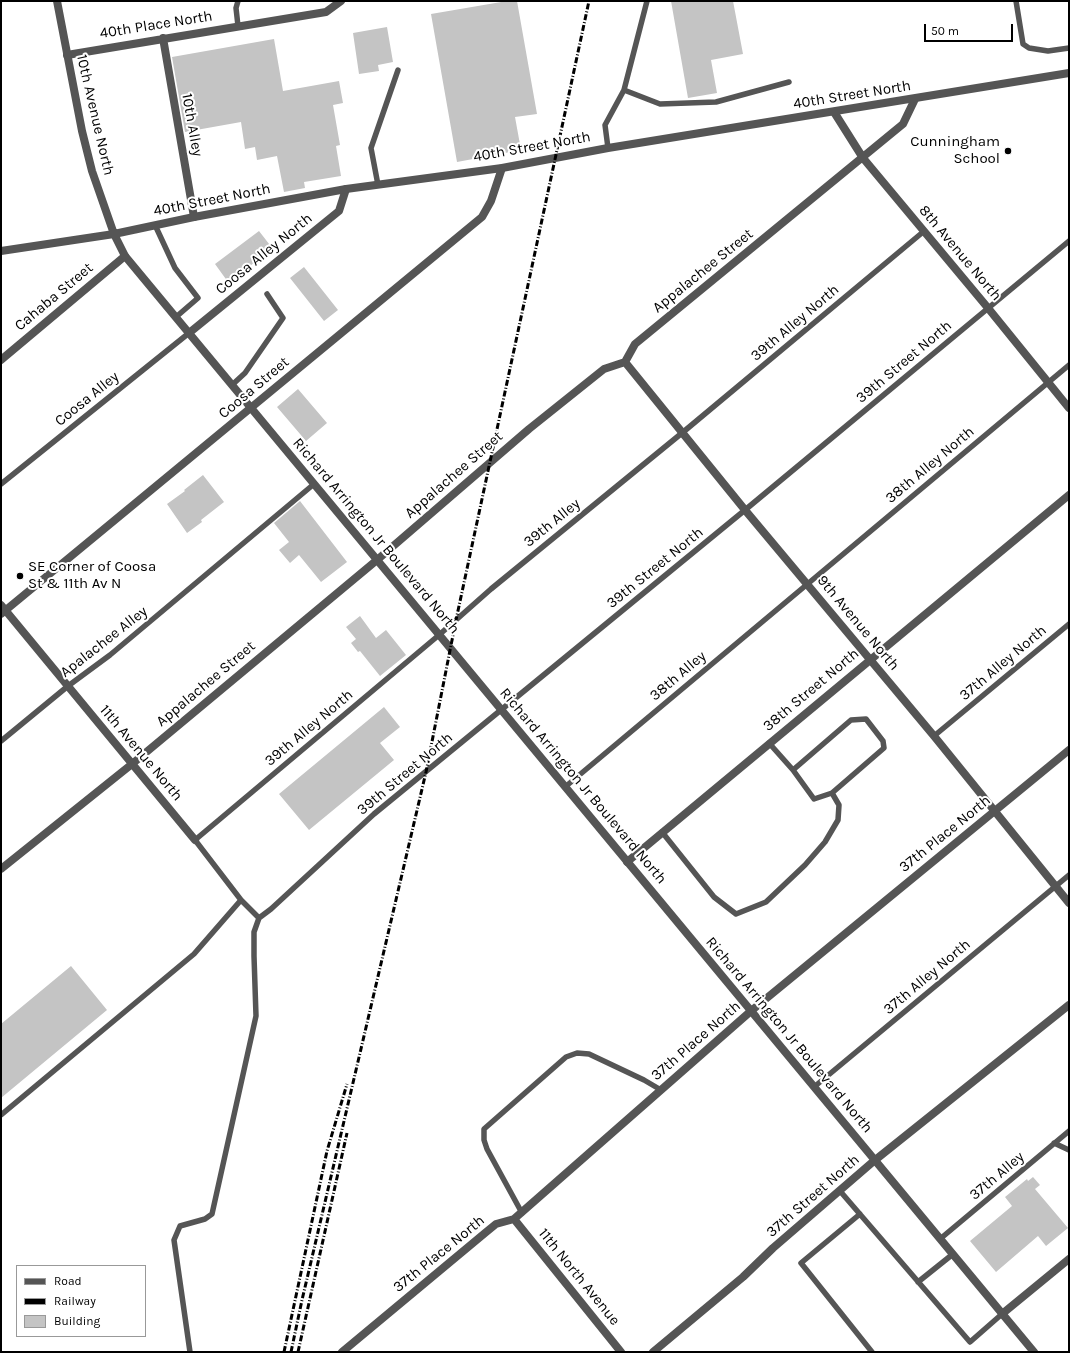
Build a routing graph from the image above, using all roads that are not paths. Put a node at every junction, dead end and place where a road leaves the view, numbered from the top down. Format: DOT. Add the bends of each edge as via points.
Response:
graph roads {
  1 [pos="56,1"];
  2 [pos="238,1"];
  3 [pos="341,1"];
  4 [pos="647,1"];
  5 [pos="1016,1"];
  6 [pos="238,26"];
  7 [pos="163,38"];
  8 [pos="1069,48"];
  9 [pos="67,55"];
  10 [pos="398,70"];
  11 [pos="1069,73"];
  12 [pos="789,82"];
  13 [pos="624,90"];
  14 [pos="915,99"];
  15 [pos="834,112"];
  16 [pos="608,148"];
  17 [pos="863,158"];
  18 [pos="502,168"];
  19 [pos="378,185"];
  20 [pos="346,189"];
  21 [pos="194,217"];
  22 [pos="155,225"];
  23 [pos="923,232"];
  24 [pos="114,234"];
  25 [pos="1069,241"];
  26 [pos="1,251"];
  27 [pos="125,256"];
  28 [pos="267,294"];
  29 [pos="988,308"];
  30 [pos="176,317"];
  31 [pos="189,333"];
  32 [pos="1,360"];
  33 [pos="624,362"];
  34 [pos="1069,365"];
  35 [pos="1048,382"];
  36 [pos="232,385"];
  37 [pos="251,408"];
  38 [pos="1069,408"];
  39 [pos="682,433"];
  40 [pos="1,484"];
  41 [pos="314,484"];
  42 [pos="1069,495"];
  43 [pos="745,510"];
  44 [pos="377,560"];
  45 [pos="807,584"];
  46 [pos="2,610"];
  47 [pos="1069,624"];
  48 [pos="439,635"];
  49 [pos="870,660"];
  50 [pos="68,686"];
  51 [pos="501,710"];
  52 [pos="934,736"];
  53 [pos="1,741"];
  54 [pos="769,743"];
  55 [pos="1069,750"];
  56 [pos="132,764"];
  57 [pos="793,770"];
  58 [pos="565,786"];
  59 [pos="832,793"];
  60 [pos="994,812"];
  61 [pos="662,832"];
  62 [pos="195,840"];
  63 [pos="627,862"];
  64 [pos="1,869"];
  65 [pos="1069,875"];
  66 [pos="1056,886"];
  67 [pos="241,900"];
  68 [pos="1069,903"];
  69 [pos="259,918"];
  70 [pos="1069,1005"];
  71 [pos="751,1011"];
  72 [pos="814,1087"];
  73 [pos="661,1090"];
  74 [pos="1,1115"];
  75 [pos="1069,1131"];
  76 [pos="1054,1143"];
  77 [pos="1069,1150"];
  78 [pos="875,1160"];
  79 [pos="840,1191"];
  80 [pos="522,1213"];
  81 [pos="860,1214"];
  82 [pos="514,1219"];
  83 [pos="940,1239"];
  84 [pos="953,1254"];
  85 [pos="1069,1259"];
  86 [pos="918,1282"];
  87 [pos="1002,1314"];
  88 [pos="190,1352"];
  89 [pos="342,1352"];
  90 [pos="621,1352"];
  91 [pos="653,1352"];
  92 [pos="872,1352"];
  93 [pos="1034,1352"];
  1 -- 9 [label="street, 10th Avenue North"];
  2 -- 6 [label="lane"];
  3 -- 6 [label="street, 40th Place North" via="326,12"];
  4 -- 13 [label="lane"];
  5 -- 8 [label="lane" via="1023,44 1048,52"];
  6 -- 7 [label="street, 40th Place North"];
  7 -- 9 [label="street, 40th Place North"];
  7 -- 21 [label="street, 10th Alley"];
  9 -- 24 [label="street, 10th Avenue North" via="92,171"];
  10 -- 19 [label="lane" via="371,148"];
  11 -- 14 [label="street, 40th Street North"];
  12 -- 13 [label="lane" via="716,102 660,104"];
  13 -- 16 [label="lane" via="605,125"];
  14 -- 15 [label="street, 40th Street North"];
  14 -- 17 [label="street, Appalachee Street" via="903,124"];
  15 -- 16 [label="street, 40th Street North"];
  15 -- 17 [label="street, 8th Avenue North"];
  16 -- 18 [label="street, 40th Street North"];
  17 -- 23 [label="street, 8th Avenue North"];
  17 -- 33 [label="street, Appalachee Street" via="635,344"];
  18 -- 19 [label="street, 40th Street North"];
  18 -- 37 [label="street, Coosa Street" via="491,201 482,217"];
  19 -- 20 [label="street, 40th Street North"];
  20 -- 21 [label="street, 40th Street North"];
  20 -- 31 [label="street, Coosa Alley North" via="339,211"];
  21 -- 22 [label="street, 40th Street North"];
  22 -- 24 [label="street, 40th Street North"];
  22 -- 30 [label="lane" via="175,268 198,298"];
  23 -- 29 [label="street, 8th Avenue North"];
  23 -- 39 [label="lane, 39th Alley North"];
  24 -- 26 [label="street, 40th Street North"];
  24 -- 27 [label="street, Richard Arrington Jr Boulevard North"];
  25 -- 29 [label="lane, 39th Street North"];
  27 -- 30 [label="street, Richard Arrington Jr Boulevard North"];
  27 -- 32 [label="street, Cahaba Street"];
  28 -- 36 [label="lane" via="283,318 245,373"];
  29 -- 35 [label="street, 8th Avenue North"];
  29 -- 43 [label="lane, 39th Street North"];
  30 -- 31 [label="street, Richard Arrington Jr Boulevard North"];
  31 -- 36 [label="street, Richard Arrington Jr Boulevard North"];
  31 -- 40 [label="lane, Coosa Alley"];
  33 -- 39 [label="street, 9th Avenue North"];
  33 -- 44 [label="street, Appalachee Street" via="604,368"];
  34 -- 35 [label="lane, 38th Alley North"];
  35 -- 38 [label="street, 8th Avenue North"];
  35 -- 45 [label="lane, 38th Alley North"];
  36 -- 37 [label="street, Richard Arrington Jr Boulevard North"];
  37 -- 41 [label="street, Richard Arrington Jr Boulevard North"];
  37 -- 46 [label="street, Coosa Street"];
  39 -- 43 [label="street, 9th Avenue North"];
  39 -- 48 [label="lane, 39th Alley" via="491,589"];
  41 -- 44 [label="street, Richard Arrington Jr Boulevard North"];
  41 -- 50 [label="lane, Apalachee Alley" via="110,655"];
  42 -- 49 [label="street, 38th Street North"];
  43 -- 45 [label="street, 9th Avenue North"];
  43 -- 51 [label="lane, 39th Street North"];
  44 -- 48 [label="street, Richard Arrington Jr Boulevard North"];
  44 -- 56 [label="street, Appalachee Street"];
  45 -- 49 [label="street, 9th Avenue North"];
  45 -- 58 [label="lane, 38th Alley"];
  46 -- 50 [label="street, 11th Avenue North"];
  47 -- 52 [label="lane, 37th Alley North"];
  48 -- 51 [label="street, Richard Arrington Jr Boulevard North"];
  48 -- 62 [label="lane, 39th Alley North"];
  49 -- 52 [label="street, 9th Avenue North"];
  49 -- 54 [label="street, 38th Street North"];
  50 -- 53 [label="lane, Apalachee Alley"];
  50 -- 56 [label="street, 11th Avenue North"];
  51 -- 58 [label="street, Richard Arrington Jr Boulevard North"];
  51 -- 69 [label="lane, 39th Street North" via="374,814"];
  52 -- 60 [label="street, 9th Avenue North"];
  54 -- 57 [label="lane"];
  54 -- 61 [label="street, 38th Street North"];
  55 -- 60 [label="street, 37th Place North"];
  56 -- 62 [label="street, 11th Avenue North"];
  56 -- 64 [label="street, Appalachee Street"];
  57 -- 59 [label="lane" via="814,798"];
  57 -- 59 [label="lane" via="851,720 866,718 883,741 884,748"];
  58 -- 63 [label="street, Richard Arrington Jr Boulevard North"];
  59 -- 61 [label="lane" via="839,805 838,820 825,842 766,902 736,914 714,897"];
  60 -- 66 [label="street, 9th Avenue North"];
  60 -- 71 [label="street, 37th Place North"];
  61 -- 63 [label="street, 38th Street North"];
  62 -- 67 [label="lane, 11th Avenue North"];
  63 -- 71 [label="street, Richard Arrington Jr Boulevard North"];
  65 -- 66 [label="lane"];
  66 -- 68 [label="street, 9th Avenue North"];
  66 -- 72 [label="lane, 37th Alley North"];
  67 -- 69 [label="lane, 11th Avenue North"];
  67 -- 74 [label="lane" via="194,954"];
  69 -- 88 [label="lane" via="254,932 256,1016 212,1214 205,1219 180,1226 174,1240"];
  70 -- 78 [label="street, 37th Street North"];
  71 -- 72 [label="street, Richard Arrington Jr Boulevard North"];
  71 -- 73 [label="street, 37th Place North"];
  72 -- 78 [label="street, Richard Arrington Jr Boulevard North"];
  73 -- 80 [label="street, 37th Place North"];
  73 -- 80 [label="lane" via="590,1054 577,1053 566,1057 484,1129 487,1149"];
  75 -- 76 [label="lane, 37th Alley"];
  76 -- 77 [label="lane"];
  76 -- 83 [label="lane, 37th Alley"];
  78 -- 79 [label="street, 37th Street North"];
  78 -- 83 [label="street, Richard Arrington Jr Boulevard North"];
  79 -- 81 [label="lane"];
  79 -- 91 [label="street, 37th Street North"];
  80 -- 82 [label="street, 37th Place North"];
  81 -- 86 [label="lane"];
  81 -- 92 [label="lane" via="801,1263"];
  82 -- 89 [label="street, 37th Place North" via="496,1224"];
  82 -- 90 [label="street, 11th North Avenue"];
  83 -- 84 [label="street, Richard Arrington Jr Boulevard North"];
  84 -- 86 [label="lane"];
  84 -- 87 [label="street, Richard Arrington Jr Boulevard North"];
  85 -- 87 [label="street"];
  86 -- 87 [label="lane" via="970,1342"];
  87 -- 93 [label="street, Richard Arrington Jr Boulevard North"];
}
